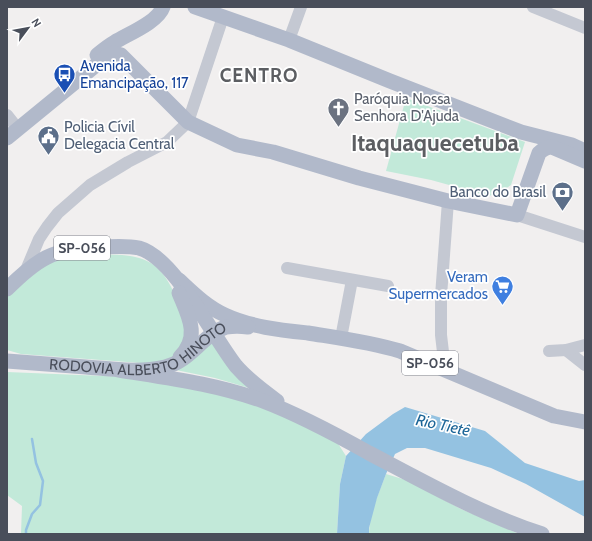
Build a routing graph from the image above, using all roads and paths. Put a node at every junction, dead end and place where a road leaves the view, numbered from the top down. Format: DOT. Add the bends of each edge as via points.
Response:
graph roads {
  1 [pos="152,7"];
  2 [pos="163,7"];
  3 [pos="196,7"];
  4 [pos="301,7"];
  5 [pos="533,7"];
  6 [pos="223,17"];
  7 [pos="585,28"];
  8 [pos="289,40"];
  9 [pos="117,49"];
  10 [pos="188,122"];
  11 [pos="10,126"];
  12 [pos="521,132"];
  13 [pos="558,150"];
  14 [pos="585,151"];
  15 [pos="539,153"];
  16 [pos="585,154"];
  17 [pos="585,161"];
  18 [pos="448,201"];
  19 [pos="517,215"];
  20 [pos="585,237"];
  21 [pos="164,265"];
  22 [pos="288,268"];
  23 [pos="26,270"];
  24 [pos="179,280"];
  25 [pos="352,280"];
  26 [pos="388,286"];
  27 [pos="7,290"];
  28 [pos="243,326"];
  29 [pos="268,328"];
  30 [pos="214,334"];
  31 [pos="341,338"];
  32 [pos="585,346"];
  33 [pos="566,350"];
  34 [pos="548,351"];
  35 [pos="7,355"];
  36 [pos="7,361"];
  37 [pos="33,363"];
  38 [pos="173,365"];
  39 [pos="236,365"];
  40 [pos="585,365"];
  41 [pos="7,366"];
  42 [pos="445,369"];
  43 [pos="119,370"];
  44 [pos="299,416"];
  45 [pos="585,422"];
  46 [pos="542,534"];
  1 -- 9 [label="main road"];
  2 -- 9 [label="main road" via="158,15 122,45 120,51"];
  3 -- 6 [label="main road"];
  4 -- 8 [label="street"];
  5 -- 7 [label="street"];
  6 -- 8 [label="main road"];
  6 -- 10 [label="street"];
  8 -- 12 [label="main road"];
  9 -- 10 [label="main road"];
  9 -- 11 [label="main road"];
  10 -- 18 [label="main road" via="237,146 274,152"];
  10 -- 23 [label="street" via="167,142 90,185 58,212 39,239"];
  12 -- 14 [label="main road" via="572,145"];
  12 -- 15 [label="main road" via="534,141"];
  13 -- 15 [label="main road" via="548,147"];
  13 -- 16 [label="main road"];
  13 -- 17 [label="main road"];
  15 -- 19 [label="main road"];
  18 -- 19 [label="main road"];
  18 -- 42 [label="street" via="441,296 441,335"];
  19 -- 20 [label="street"];
  21 -- 23 [label="main road, SP-056" via="140,248 92,247 56,253"];
  21 -- 24 [label="main road, SP-056"];
  21 -- 38 [label="main road" via="187,312 192,333 190,344"];
  22 -- 25 [label="street"];
  23 -- 27 [label="main road, SP-056"];
  24 -- 29 [label="main road, RODOVIA ALBERTO HINOTO / SP-056" via="217,311"];
  24 -- 30 [label="main road"];
  25 -- 26 [label="street"];
  25 -- 31 [label="street"];
  28 -- 29 [label="main road, RODOVIA ALBERTO HINOTO / SP-056"];
  28 -- 30 [label="main road, RODOVIA ALBERTO HINOTO / SP-056" via="226,327"];
  28 -- 39 [label="main road" via="234,331 229,339 229,351"];
  29 -- 31 [label="main road, RODOVIA ALBERTO HINOTO / SP-056"];
  30 -- 38 [label="main road, RODOVIA ALBERTO HINOTO / SP-056" via="183,360"];
  30 -- 39 [label="main road"];
  31 -- 42 [label="main road, RODOVIA ALBERTO HINOTO / SP-056" via="400,351"];
  32 -- 33 [label="street"];
  33 -- 34 [label="street"];
  33 -- 40 [label="street"];
  35 -- 37 [label="main road"];
  36 -- 37 [label="main road, RODOVIA ALBERTO HINOTO / SP-056"];
  37 -- 41 [label="main road"];
  37 -- 43 [label="main road, RODOVIA ALBERTO HINOTO / SP-056"];
  38 -- 43 [label="main road, RODOVIA ALBERTO HINOTO / SP-056"];
  39 -- 44 [label="main road" via="254,385"];
  42 -- 45 [label="main road, RODOVIA ALBERTO HINOTO / SP-056" via="529,407 554,416"];
  43 -- 44 [label="main road" via="217,387"];
  44 -- 46 [label="main road" via="481,511"];
}
